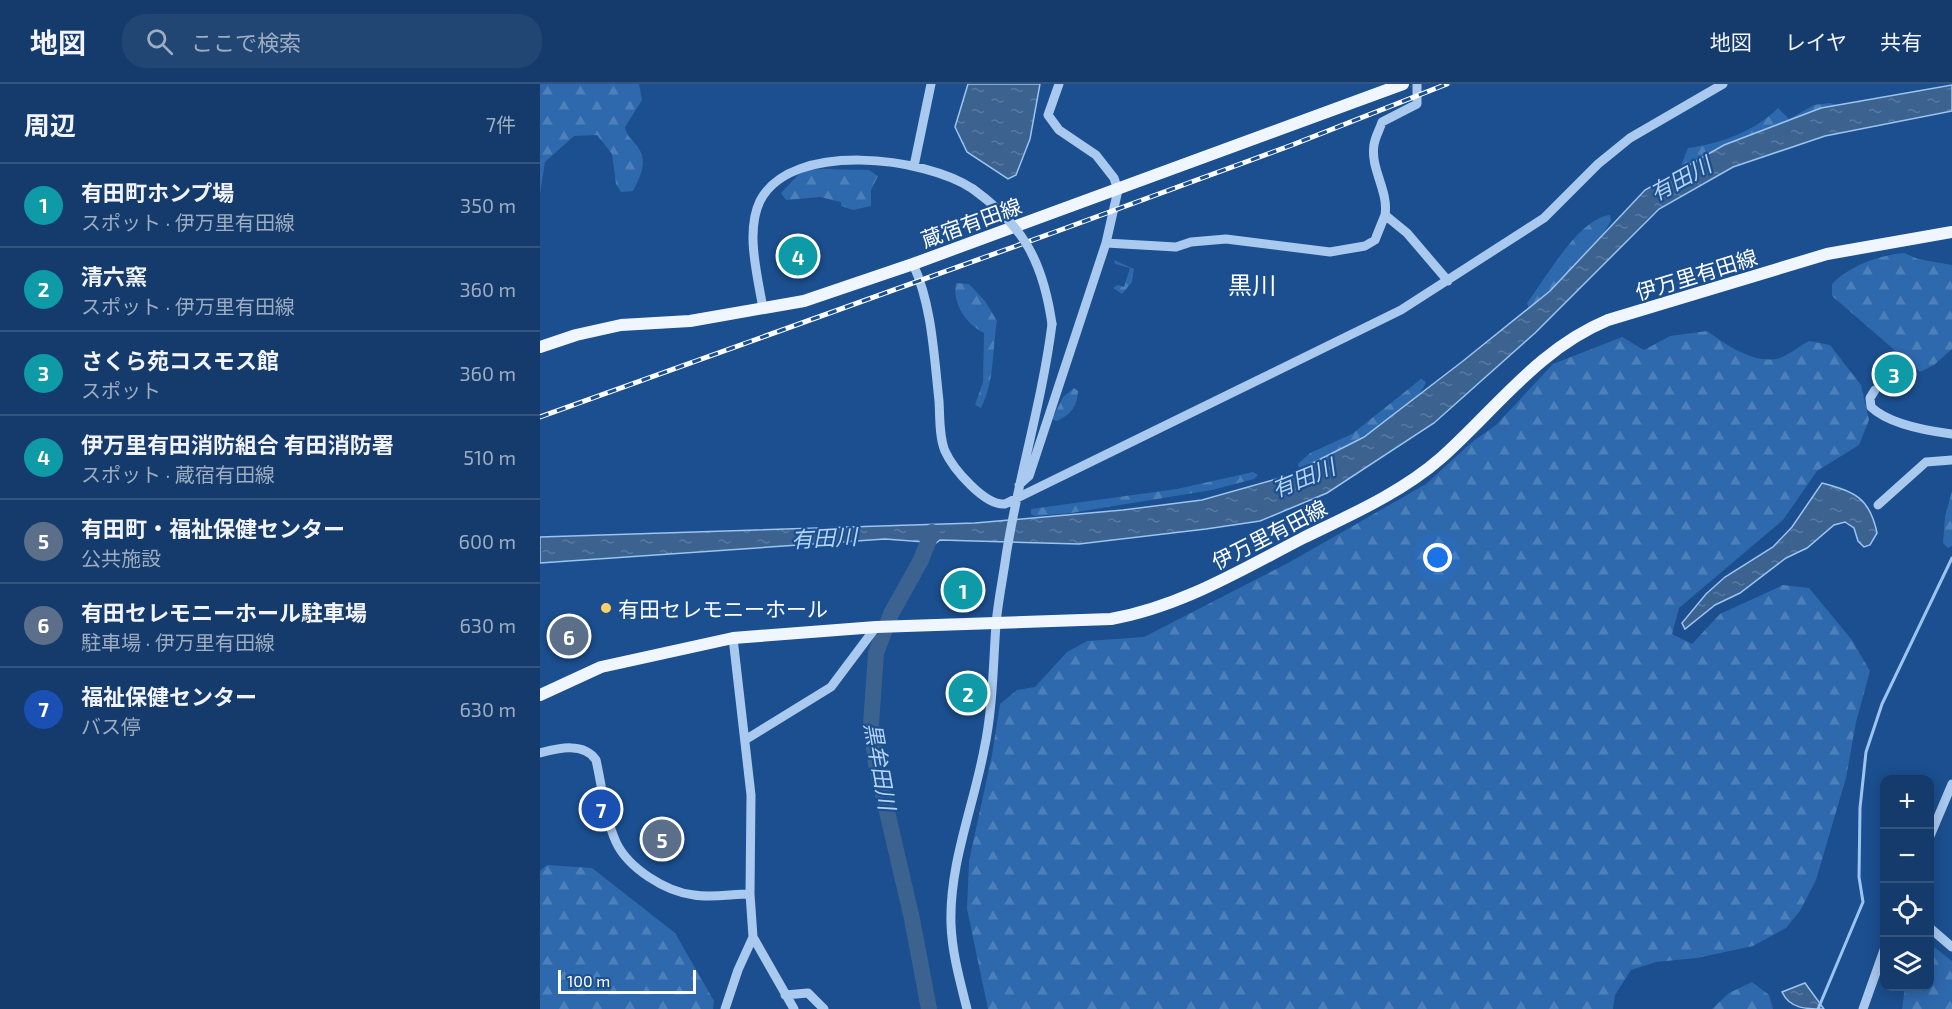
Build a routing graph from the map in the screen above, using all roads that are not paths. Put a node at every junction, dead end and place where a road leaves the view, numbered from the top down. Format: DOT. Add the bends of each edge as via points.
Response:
graph roads {
  1 [pos="931,84"];
  2 [pos="1059,84"];
  3 [pos="1403,84"];
  4 [pos="1417,84"];
  5 [pos="1723,84"];
  6 [pos="914,166"];
  7 [pos="1118,190"];
  8 [pos="1385,215"];
  9 [pos="1952,232"];
  10 [pos="1106,243"];
  11 [pos="913,264"];
  12 [pos="1448,281"];
  13 [pos="763,309"];
  14 [pos="540,347"];
  15 [pos="1875,390"];
  16 [pos="1952,434"];
  17 [pos="1952,460"];
  18 [pos="1019,485"];
  19 [pos="1015,501"];
  20 [pos="1878,505"];
  21 [pos="996,623"];
  22 [pos="876,627"];
  23 [pos="734,638"];
  24 [pos="540,694"];
  25 [pos="745,740"];
  26 [pos="540,753"];
  27 [pos="1952,784"];
  28 [pos="1932,829"];
  29 [pos="750,894"];
  30 [pos="1934,931"];
  31 [pos="753,937"];
  32 [pos="1952,947"];
  33 [pos="1880,961"];
  34 [pos="785,995"];
  35 [pos="725,1009"];
  36 [pos="794,1009"];
  37 [pos="824,1009"];
  38 [pos="968,1009"];
  39 [pos="1863,1009"];
  1 -- 6 [label="street"];
  2 -- 7 [label="street" via="1048,115 1059,130 1096,155"];
  3 -- 7 [label="main road, 蔵宿有田線"];
  4 -- 8 [label="street" via="1417,104 1382,122 1374,145 1374,165"];
  5 -- 12 [label="street" via="1630,138 1544,218"];
  6 -- 13 [label="street" via="831,161 782,176 760,202 753,224"];
  6 -- 18 [label="street, bridge" via="946,174 973,189 1007,217 1035,257 1045,284 1052,324 1045,379"];
  7 -- 10 [label="street"];
  7 -- 11 [label="main road, 蔵宿有田線"];
  8 -- 10 [label="street" via="1375,240 1365,246 1330,252 1226,239 1176,247"];
  8 -- 12 [label="street" via="1407,233"];
  9 -- 21 [label="main road, 伊万里有田線" via="1827,255 1582,331 1543,358 1417,477 1186,598 1144,614 1111,619"];
  10 -- 18 [label="street" via="1029,476"];
  11 -- 13 [label="main road, 蔵宿有田線" via="804,301"];
  11 -- 19 [label="street" via="920,279 935,360 944,449 978,491 999,505"];
  12 -- 19 [label="street" via="1356,333"];
  13 -- 14 [label="main road, 蔵宿有田線" via="690,321 621,326"];
  15 -- 16 [label="street" via="1871,406 1879,413"];
  17 -- 20 [label="street" via="1926,462"];
  18 -- 19 [label="street"];
  19 -- 21 [label="street"];
  21 -- 22 [label="main road, 伊万里有田線"];
  21 -- 38 [label="street" via="994,678 984,751 953,894 951,924 956,964"];
  22 -- 23 [label="main road, 伊万里有田線"];
  22 -- 25 [label="street" via="831,687"];
  23 -- 24 [label="main road, 伊万里有田線" via="601,667"];
  23 -- 25 [label="street"];
  25 -- 29 [label="street" via="751,795"];
  26 -- 29 [label="street" via="578,747 591,752 615,841 627,860 644,872 693,896"];
  27 -- 28 [label="street"];
  29 -- 31 [label="street"];
  30 -- 32 [label="street"];
  31 -- 34 [label="street"];
  31 -- 35 [label="street"];
  33 -- 39 [label="street"];
  34 -- 36 [label="street"];
  34 -- 37 [label="street" via="808,993"];
}
